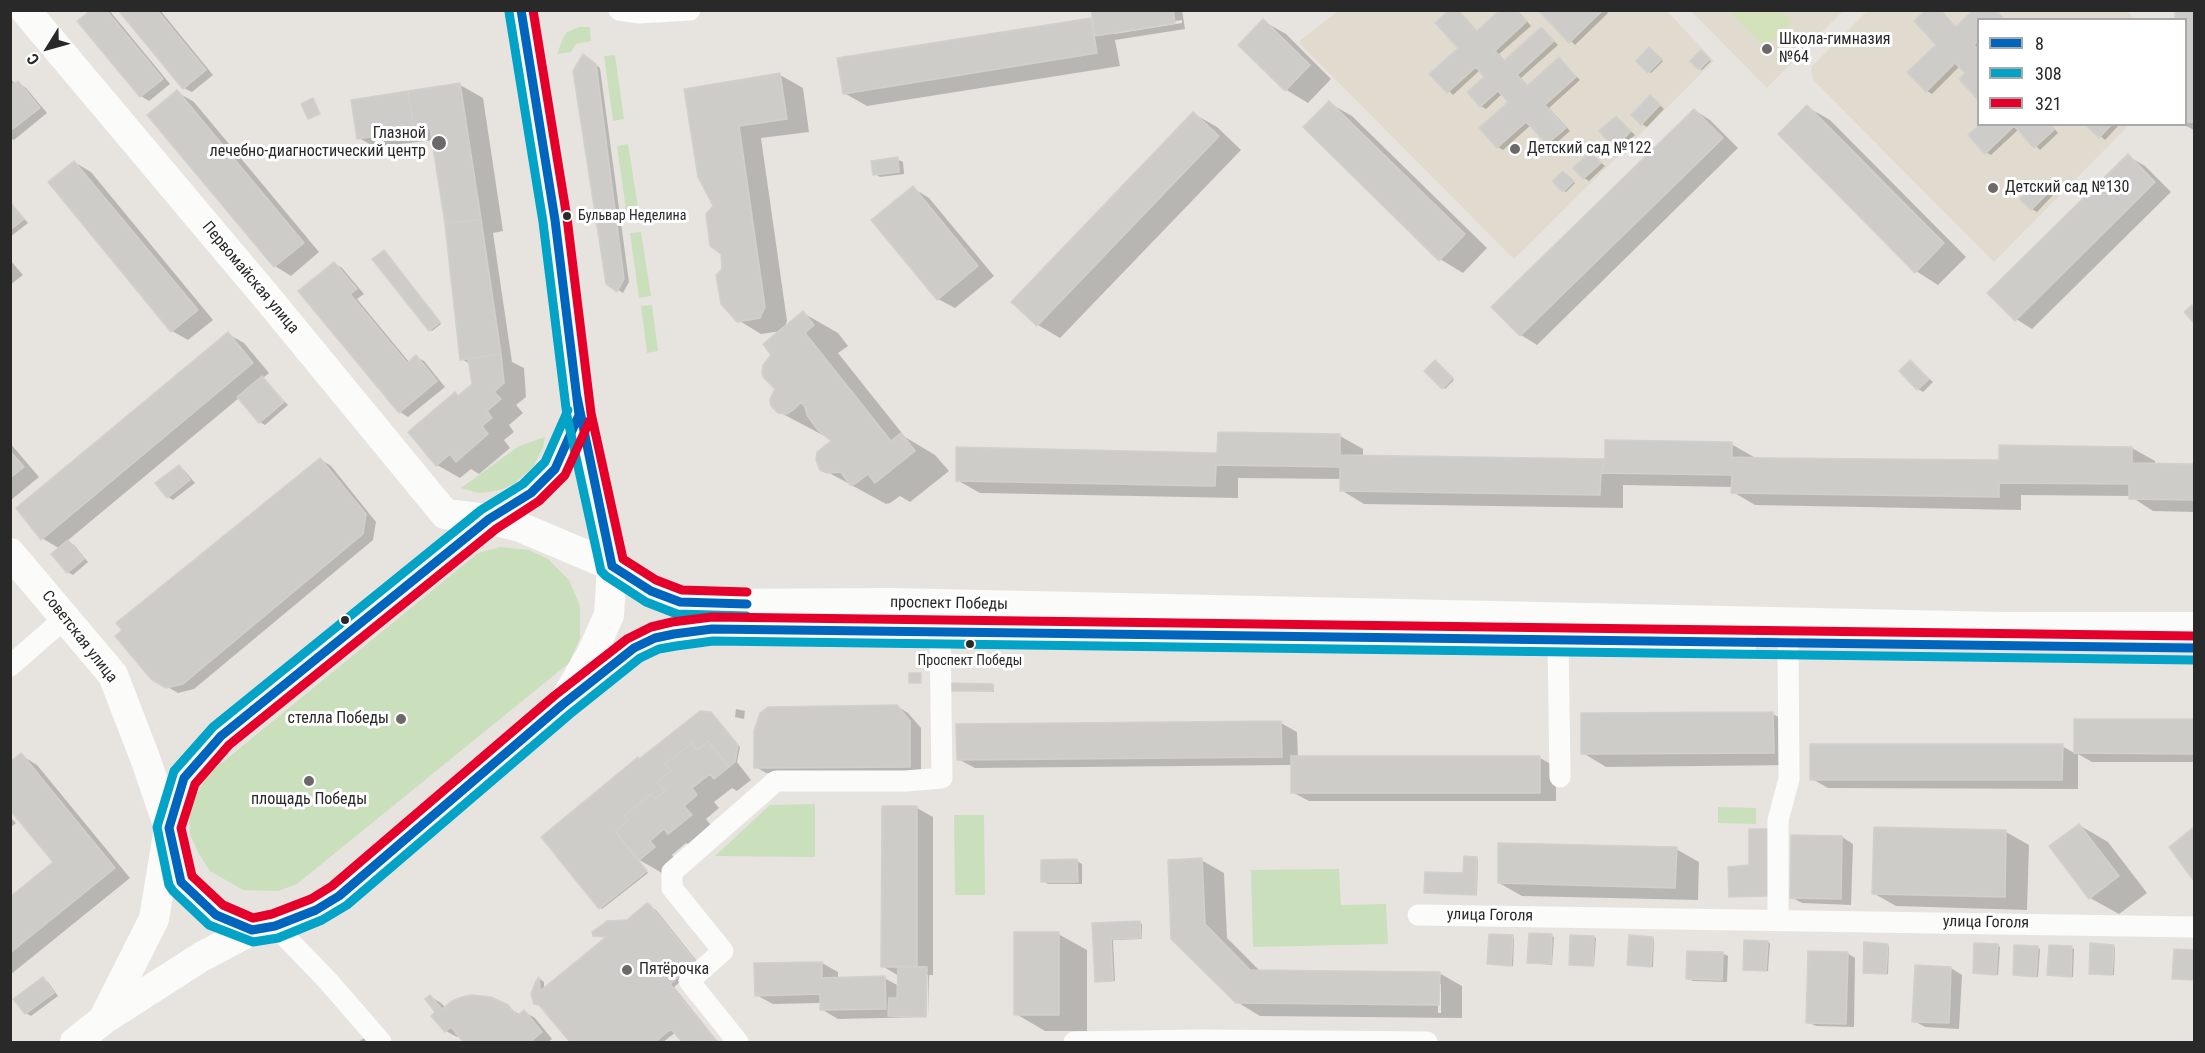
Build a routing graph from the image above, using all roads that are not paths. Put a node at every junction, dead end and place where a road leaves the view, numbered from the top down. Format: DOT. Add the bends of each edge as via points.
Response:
graph roads {
  1 [pos="25,10"];
  2 [pos="521,10"];
  3 [pos="619,10"];
  4 [pos="690,10"];
  5 [pos="579,414"];
  6 [pos="489,519"];
  7 [pos="10,553"];
  8 [pos="612,566"];
  9 [pos="65,618"];
  10 [pos="2194,627"];
  11 [pos="940,632"];
  12 [pos="1558,639"];
  13 [pos="1788,642"];
  14 [pos="2194,648"];
  15 [pos="10,666"];
  16 [pos="562,705"];
  17 [pos="1560,777"];
  18 [pos="169,828"];
  19 [pos="1418,915"];
  20 [pos="1778,920"];
  21 [pos="2194,927"];
  22 [pos="263,928"];
  23 [pos="103,1020"];
  24 [pos="1198,1041"];
  25 [pos="75,1042"];
  26 [pos="381,1042"];
  27 [pos="738,1042"];
  28 [pos="1074,1042"];
  29 [pos="1362,1042"];
  30 [pos="1426,1042"];
  1 -- 6 [label="main road, Первомайская улица" via="445,514"];
  2 -- 5 [label="main road" via="555,220"];
  3 -- 4 [label="street"];
  5 -- 6 [label="main road" via="555,469 531,493"];
  5 -- 8 [label="main road"];
  6 -- 8 [label="main road" via="520,527"];
  6 -- 18 [label="main road" via="221,736 184,778"];
  7 -- 9 [label="main road, Советская улица"];
  8 -- 10 [label="main road, проспект Победы" via="651,591 680,602 712,604 889,603 2001,627"];
  8 -- 16 [label="main road" via="609,615"];
  9 -- 15 [label="street"];
  9 -- 18 [label="main road, Советская улица" via="113,675"];
  11 -- 12 [label="main road, проспект Победы"];
  11 -- 16 [label="main road, проспект Победы" via="712,629 674,634 634,648"];
  11 -- 27 [label="street" via="942,778 776,781 672,872 672,888 723,951 689,981"];
  12 -- 13 [label="main road, проспект Победы"];
  12 -- 17 [label="street"];
  13 -- 14 [label="main road, проспект Победы"];
  13 -- 20 [label="street" via="1789,779 1778,820"];
  16 -- 22 [label="main road" via="339,896 316,910"];
  18 -- 22 [label="main road" via="181,882 216,915"];
  18 -- 23 [label="main road" via="154,919"];
  19 -- 20 [label="street, улица Гоголя"];
  20 -- 21 [label="street, улица Гоголя"];
  22 -- 23 [label="main road" via="201,957"];
  22 -- 26 [label="street" via="328,981"];
  23 -- 25 [label="main road"];
  24 -- 28 [label="street"];
  24 -- 29 [label="street"];
  29 -- 30 [label="street"];
}
